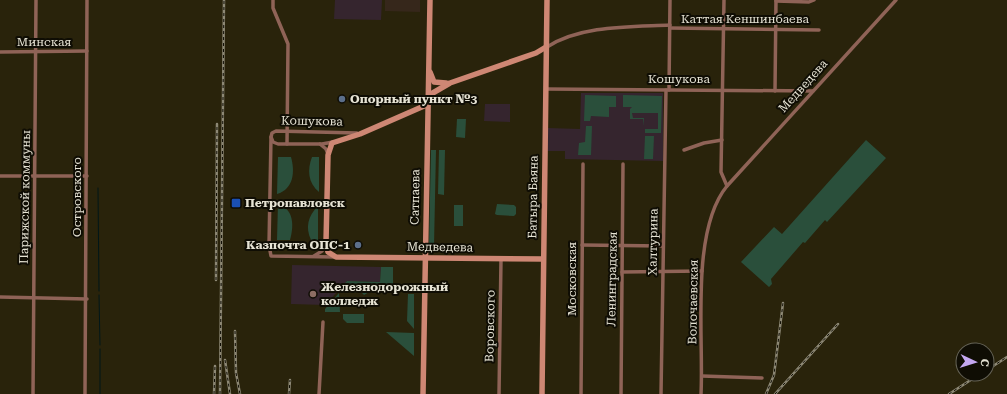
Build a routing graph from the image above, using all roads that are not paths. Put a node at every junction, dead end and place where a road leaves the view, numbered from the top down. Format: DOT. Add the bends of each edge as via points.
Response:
graph roads {
  1 [pos="36,0"];
  2 [pos="88,0"];
  3 [pos="273,0"];
  4 [pos="430,0"];
  5 [pos="547,0"];
  6 [pos="670,0"];
  7 [pos="724,0"];
  8 [pos="776,0"];
  9 [pos="814,0"];
  10 [pos="896,0"];
  11 [pos="670,26"];
  12 [pos="724,28"];
  13 [pos="776,29"];
  14 [pos="819,30"];
  15 [pos="546,47"];
  16 [pos="36,51"];
  17 [pos="87,51"];
  18 [pos="0,52"];
  19 [pos="536,53"];
  20 [pos="546,58"];
  21 [pos="429,63"];
  22 [pos="428,82"];
  23 [pos="450,83"];
  24 [pos="439,88"];
  25 [pos="546,89"];
  26 [pos="667,90"];
  27 [pos="722,90"];
  28 [pos="775,91"];
  29 [pos="813,91"];
  30 [pos="427,103"];
  31 [pos="288,132"];
  32 [pos="360,134"];
  33 [pos="271,137"];
  34 [pos="722,140"];
  35 [pos="334,141"];
  36 [pos="287,144"];
  37 [pos="319,144"];
  38 [pos="684,150"];
  39 [pos="328,155"];
  40 [pos="583,164"];
  41 [pos="623,164"];
  42 [pos="0,176"];
  43 [pos="35,176"];
  44 [pos="87,176"];
  45 [pos="727,186"];
  46 [pos="326,242"];
  47 [pos="582,245"];
  48 [pos="622,245"];
  49 [pos="662,246"];
  50 [pos="311,257"];
  51 [pos="336,257"];
  52 [pos="424,258"];
  53 [pos="501,259"];
  54 [pos="543,259"];
  55 [pos="702,271"];
  56 [pos="622,272"];
  57 [pos="662,272"];
  58 [pos="0,297"];
  59 [pos="34,299"];
  60 [pos="87,299"];
  61 [pos="323,322"];
  62 [pos="702,376"];
  63 [pos="762,378"];
  64 [pos="33,394"];
  65 [pos="85,394"];
  66 [pos="319,394"];
  67 [pos="423,394"];
  68 [pos="500,394"];
  69 [pos="542,394"];
  70 [pos="581,394"];
  71 [pos="621,394"];
  72 [pos="661,394"];
  73 [pos="701,394"];
  1 -- 16 [label="street, Парижской коммуны"];
  2 -- 17 [label="street, Островского"];
  3 -- 31 [label="street" via="273,8 288,44"];
  4 -- 21 [label="street, Сатпаева"];
  5 -- 15 [label="street, Батыра Баяна"];
  6 -- 11 [label="street, Халтурина"];
  7 -- 12 [label="street"];
  8 -- 9 [label="street, Каттая Кеншинбаева"];
  8 -- 13 [label="street"];
  10 -- 29 [label="street, Медведева"];
  11 -- 12 [label="street, Каттая Кеншинбаева"];
  11 -- 15 [label="street, Каттая Кеншинбаева" via="597,30"];
  11 -- 26 [label="street, Халтурина"];
  12 -- 13 [label="street, Каттая Кеншинбаева"];
  12 -- 27 [label="street"];
  13 -- 14 [label="street, Каттая Кеншинбаева"];
  13 -- 28 [label="street"];
  15 -- 19 [label="street, Кошукова"];
  15 -- 20 [label="street, Батыра Баяна"];
  16 -- 17 [label="street, Минская"];
  16 -- 18 [label="street, Минская"];
  16 -- 43 [label="street, Парижской коммуны"];
  17 -- 44 [label="street, Островского"];
  19 -- 20 [label="street" via="544,52"];
  19 -- 23 [label="street, Кошукова"];
  20 -- 25 [label="street, Батыра Баяна"];
  21 -- 22 [label="street, Сатпаева"];
  21 -- 23 [label="street" via="434,81 438,84"];
  22 -- 24 [label="street" via="431,89"];
  22 -- 30 [label="street, Сатпаева"];
  23 -- 24 [label="street, Кошукова"];
  24 -- 30 [label="street, Кошукова" via="431,94"];
  25 -- 26 [label="street, Кошукова"];
  25 -- 54 [label="street, Батыра Баяна"];
  26 -- 27 [label="street, Кошукова"];
  26 -- 49 [label="street, Халтурина"];
  27 -- 28 [label="street, Кошукова"];
  27 -- 34 [label="street"];
  28 -- 29 [label="street, Кошукова"];
  29 -- 45 [label="street, Медведева"];
  30 -- 32 [label="street, Кошукова"];
  30 -- 52 [label="street, Сатпаева"];
  31 -- 32 [label="street, Кошукова"];
  31 -- 33 [label="street, Кошукова" via="275,132"];
  31 -- 36 [label="street"];
  32 -- 35 [label="street, Кошукова"];
  33 -- 36 [label="street, Кошукова" via="274,143"];
  33 -- 50 [label="street" via="271,256"];
  34 -- 38 [label="street"];
  34 -- 45 [label="street" via="722,176"];
  35 -- 37 [label="street, Кошукова"];
  35 -- 39 [label="street, Кошукова"];
  36 -- 37 [label="street, Кошукова"];
  37 -- 39 [label="street" via="326,149"];
  39 -- 46 [label="street"];
  40 -- 47 [label="street, Московская"];
  41 -- 48 [label="street, Ленинградская"];
  42 -- 43 [label="street"];
  43 -- 44 [label="street"];
  43 -- 59 [label="street, Парижской коммуны"];
  44 -- 60 [label="street, Островского"];
  45 -- 55 [label="street, Волочаевская" via="710,220"];
  46 -- 50 [label="street" via="322,251"];
  46 -- 51 [label="street" via="328,252"];
  47 -- 48 [label="street"];
  47 -- 70 [label="street, Московская"];
  48 -- 49 [label="street"];
  48 -- 56 [label="street, Ленинградская"];
  49 -- 57 [label="street, Халтурина"];
  50 -- 51 [label="street"];
  51 -- 52 [label="street, Медведева"];
  52 -- 53 [label="street, Медведева"];
  52 -- 67 [label="street, Сатпаева"];
  53 -- 54 [label="street, Медведева"];
  53 -- 68 [label="street, Воровского"];
  54 -- 69 [label="street, Батыра Баяна"];
  55 -- 57 [label="street"];
  55 -- 62 [label="street, Волочаевская"];
  56 -- 57 [label="street"];
  56 -- 71 [label="street, Ленинградская"];
  57 -- 72 [label="street, Халтурина"];
  58 -- 59 [label="street"];
  59 -- 60 [label="street"];
  59 -- 64 [label="street, Парижской коммуны"];
  60 -- 65 [label="street, Островского"];
  61 -- 66 [label="street"];
  62 -- 63 [label="street"];
  62 -- 73 [label="street, Волочаевская"];
}
